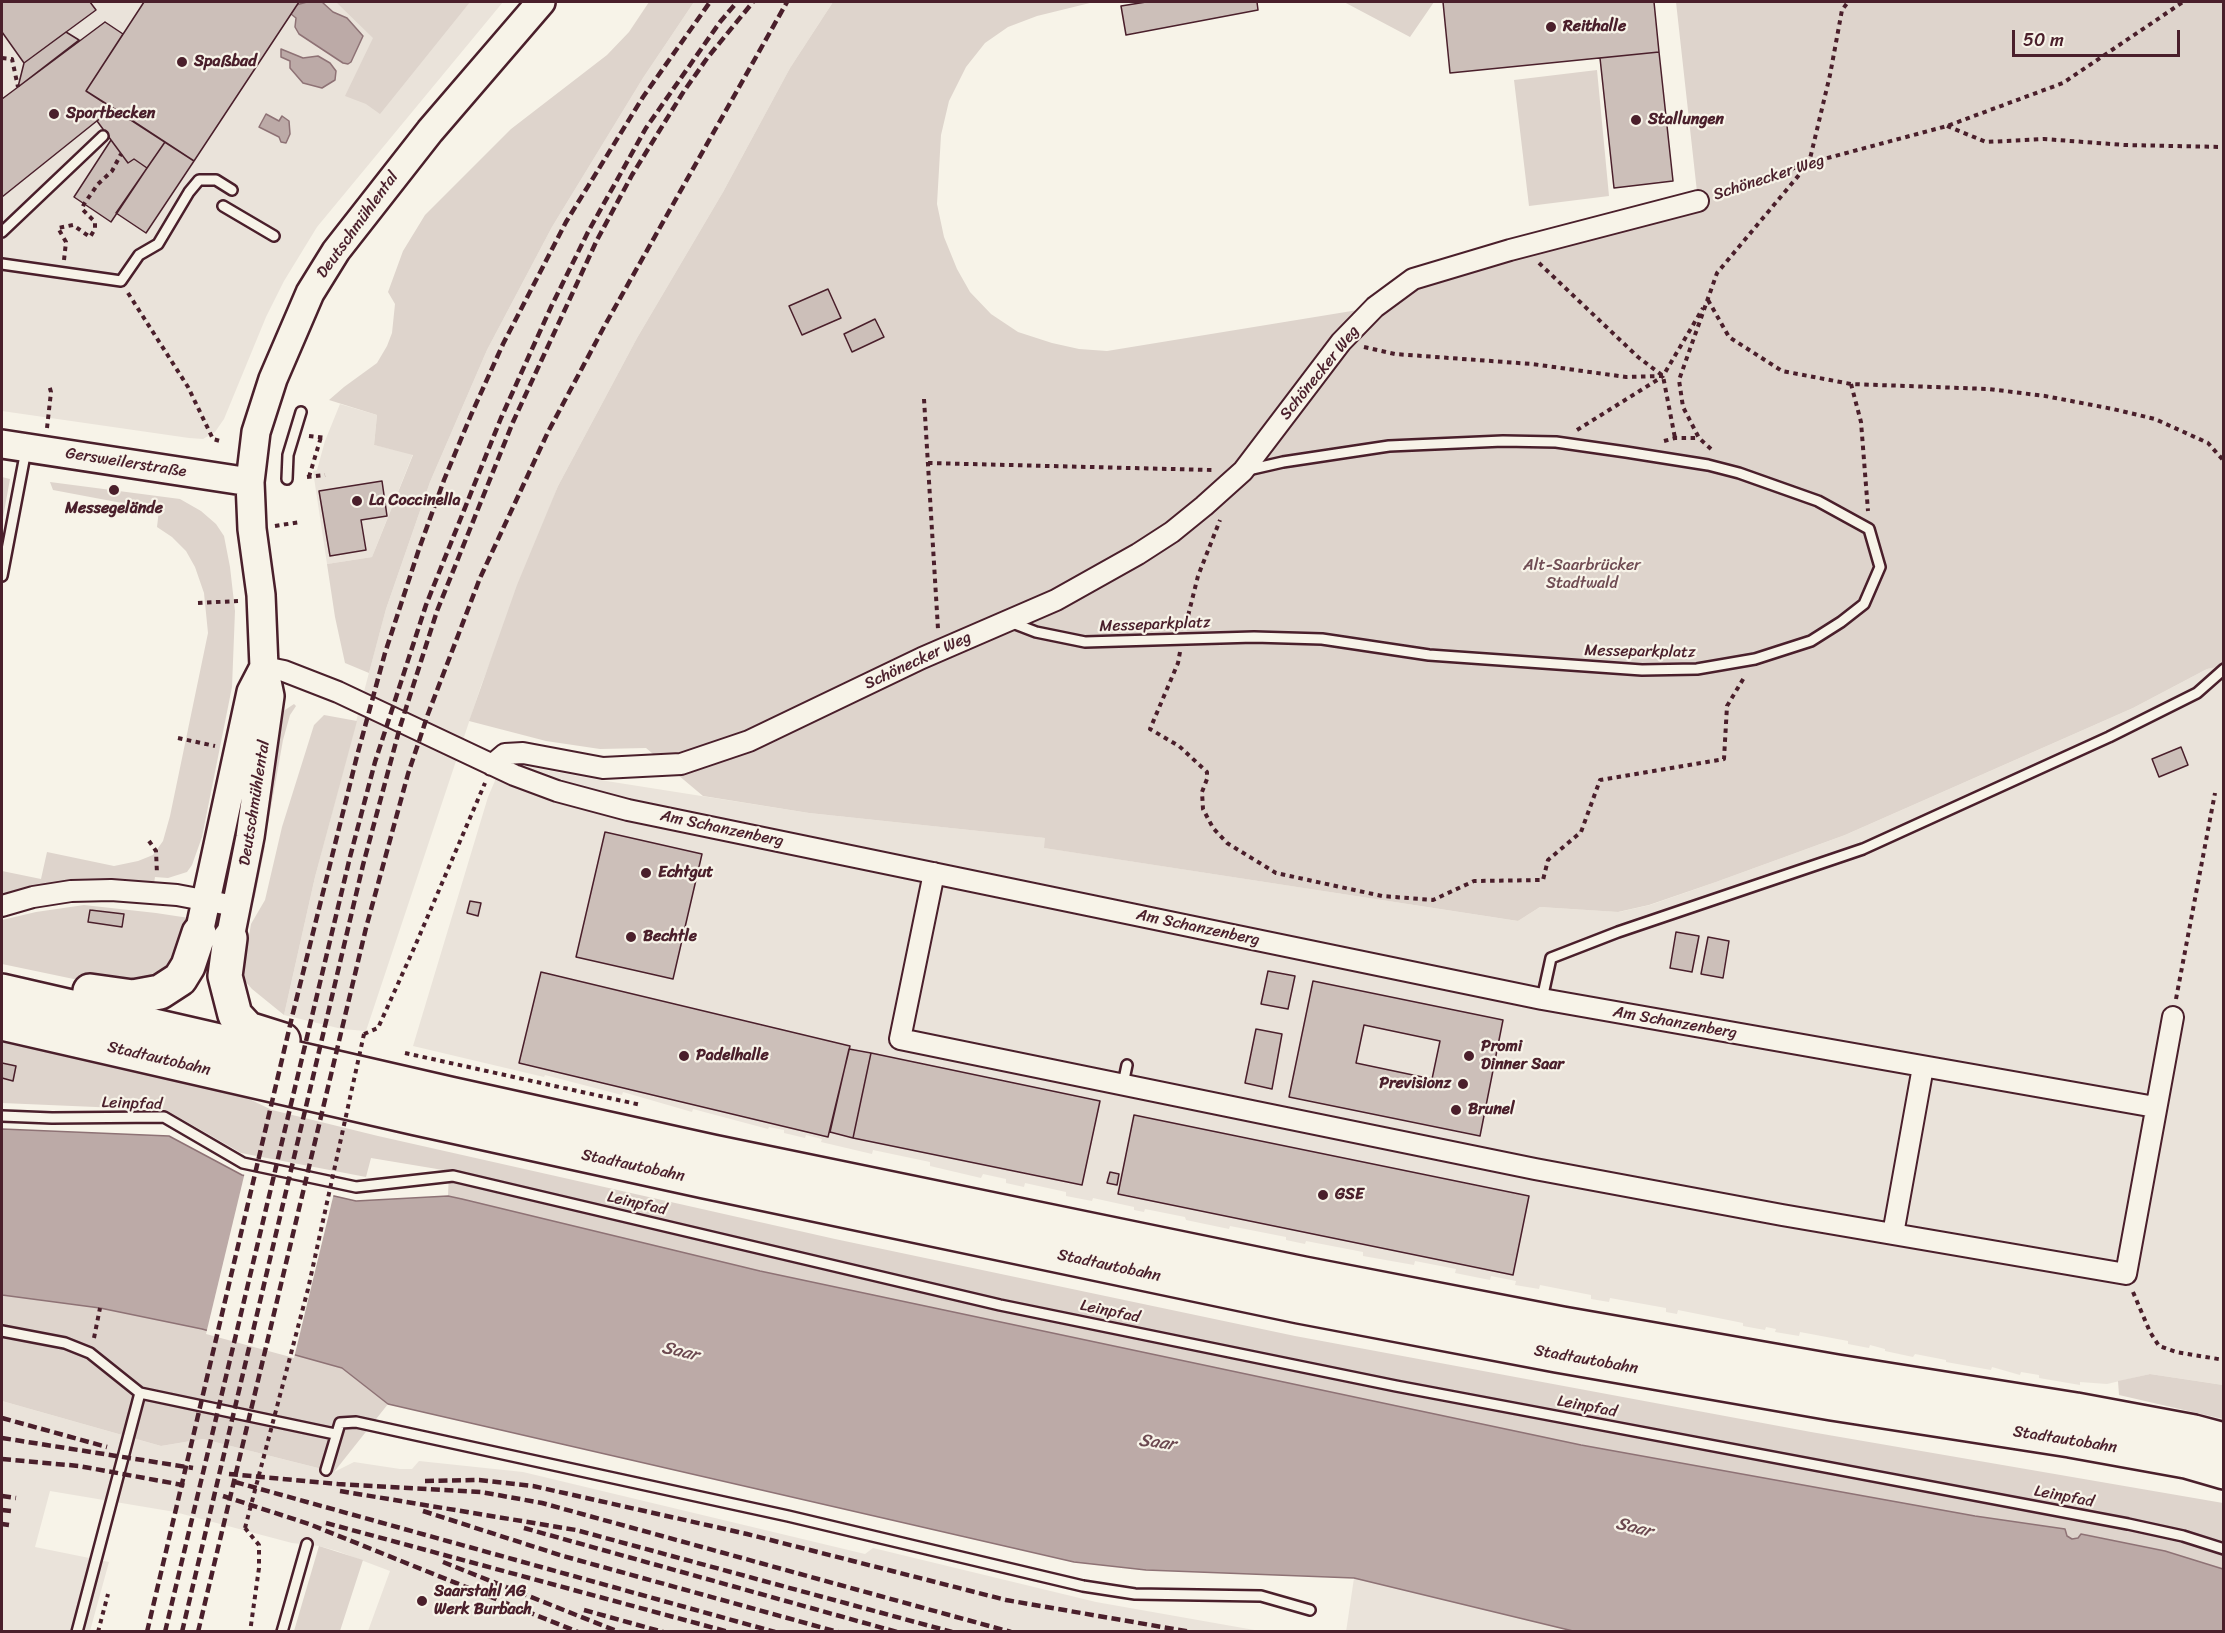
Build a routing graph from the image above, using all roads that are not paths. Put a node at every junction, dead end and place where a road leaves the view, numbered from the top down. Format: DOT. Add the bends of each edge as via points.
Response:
graph roads {
  1 [pos="541,2"];
  2 [pos="103,136"];
  3 [pos="232,190"];
  4 [pos="1698,201"];
  5 [pos="223,206"];
  6 [pos="3,226"];
  7 [pos="274,236"];
  8 [pos="2,264"];
  9 [pos="301,412"];
  10 [pos="14,446"];
  11 [pos="1243,471"];
  12 [pos="287,479"];
  13 [pos="250,482"];
  14 [pos="2,576"];
  15 [pos="1007,620"];
  16 [pos="264,667"];
  17 [pos="2223,669"];
  18 [pos="492,765"];
  19 [pos="934,873"];
  20 [pos="207,900"];
  21 [pos="2,906"];
  22 [pos="235,906"];
  23 [pos="215,935"];
  24 [pos="2,972"];
  25 [pos="2,991"];
  26 [pos="1542,999"];
  27 [pos="2173,1017"];
  28 [pos="2,1023"];
  29 [pos="1923,1067"];
  30 [pos="450,1094"];
  31 [pos="2156,1107"];
  32 [pos="2,1116"];
  33 [pos="1893,1234"];
  34 [pos="2,1331"];
  35 [pos="140,1393"];
  36 [pos="335,1434"];
  37 [pos="2223,1440"];
  38 [pos="326,1470"];
  39 [pos="2223,1472"];
  40 [pos="307,1544"];
  41 [pos="2223,1548"];
  42 [pos="1310,1610"];
  43 [pos="77,1632"];
  44 [pos="282,1632"];
  1 -- 13 [label="main road, Deutschmühlental" via="379,194 310,293 258,422"];
  2 -- 6 [label="lane"];
  3 -- 8 [label="lane" via="216,180 199,180 158,244 139,255 121,281"];
  4 -- 11 [label="street, Schönecker Weg" via="1413,279 1375,307 1341,342"];
  5 -- 7 [label="lane"];
  9 -- 12 [label="lane" via="288,455"];
  10 -- 13 [label="main road, Gersweilerstraße"];
  10 -- 14 [label="lane"];
  11 -- 15 [label="street, Schönecker Weg" via="1172,532 1138,554 1056,600"];
  11 -- 15 [label="lane, Messeparkplatz" via="1389,446 1556,442 1626,452 1708,465 1818,501 1869,529 1880,567 1864,604 1811,641 1755,659 1698,669 1642,670 1429,655 1322,639 1085,642 1036,633"];
  13 -- 16 [label="main road, Deutschmühlental"];
  15 -- 18 [label="street, Schönecker Weg" via="749,741 681,764 603,768 523,753 505,754"];
  16 -- 18 [label="street, Am Schanzenberg" via="338,692"];
  16 -- 20 [label="main road, Deutschmühlental" via="252,692"];
  16 -- 22 [label="main road, Deutschmühlental" via="270,696 267,727"];
  17 -- 26 [label="lane" via="2197,693 1863,849 1551,958"];
  18 -- 19 [label="street, Am Schanzenberg" via="557,791 628,810"];
  19 -- 26 [label="street, Am Schanzenberg"];
  19 -- 33 [label="street" via="900,1039 1125,1075 1534,1169"];
  20 -- 21 [label="street" via="158,893 71,891"];
  20 -- 22 [label="street"];
  20 -- 23 [label="main road, Deutschmühlental"];
  22 -- 23 [label="main road, Deutschmühlental"];
  23 -- 24 [label="highway" via="180,979 160,992 133,997"];
  23 -- 30 [label="highway" via="235,1015 248,1029 380,1063"];
  25 -- 30 [label="highway, Stadtautobahn"];
  26 -- 29 [label="street, Am Schanzenberg"];
  27 -- 31 [label="street"];
  28 -- 39 [label="highway, Stadtautobahn" via="623,1164 1299,1306 1797,1397 2140,1452"];
  29 -- 31 [label="street, Am Schanzenberg"];
  29 -- 33 [label="street"];
  30 -- 37 [label="highway, Stadtautobahn" via="724,1154 1553,1322 2076,1410"];
  31 -- 33 [label="street" via="2126,1274"];
  32 -- 41 [label="lane, Leinpfad" via="164,1117 243,1163 356,1187 453,1176 1000,1305 1395,1386 2128,1524"];
  34 -- 35 [label="lane" via="65,1343 90,1353"];
  35 -- 36 [label="lane"];
  35 -- 43 [label="lane"];
  36 -- 38 [label="lane"];
  36 -- 42 [label="lane" via="340,1423 357,1422 788,1516 1083,1586 1135,1594 1261,1596"];
  40 -- 44 [label="lane"];
}
